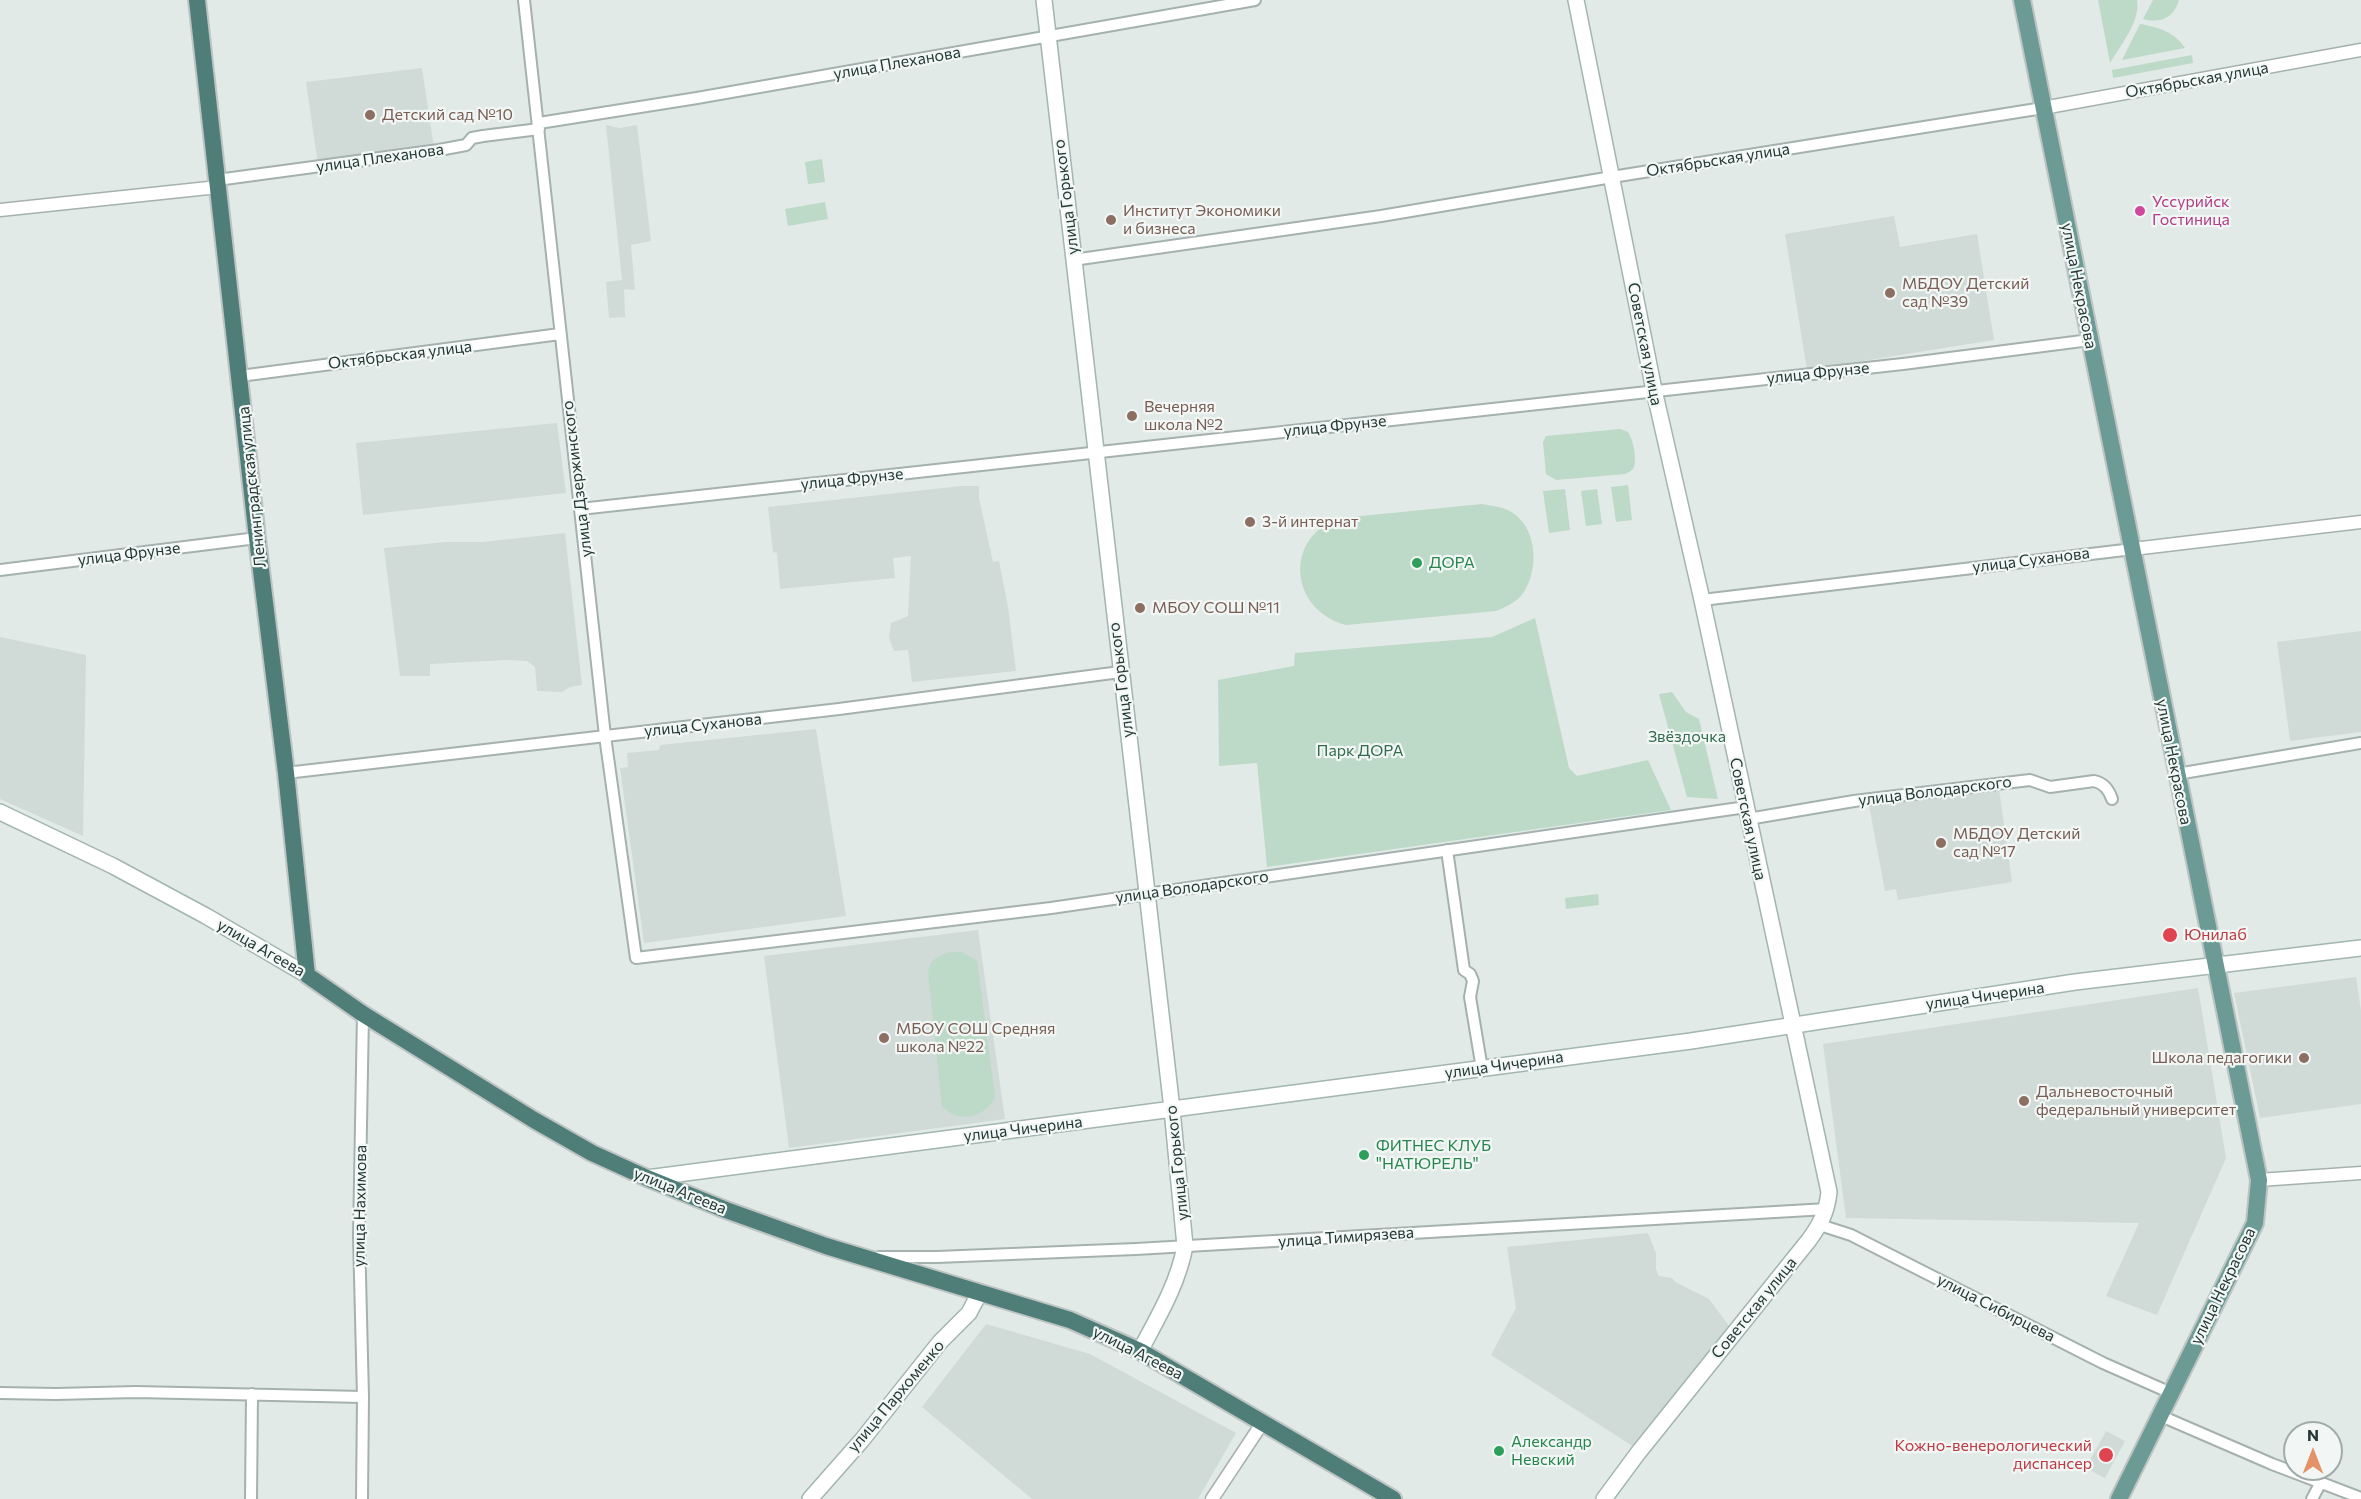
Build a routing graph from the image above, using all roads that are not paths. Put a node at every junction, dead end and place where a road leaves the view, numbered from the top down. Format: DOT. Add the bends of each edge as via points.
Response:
graph roads {
  1 [pos="197,0"];
  2 [pos="524,0"];
  3 [pos="1044,0"];
  4 [pos="1256,0"];
  5 [pos="1576,0"];
  6 [pos="2022,0"];
  7 [pos="1048,38"];
  8 [pos="2361,50"];
  9 [pos="2043,108"];
  10 [pos="539,126"];
  11 [pos="1612,177"];
  12 [pos="218,184"];
  13 [pos="0,210"];
  14 [pos="1073,260"];
  15 [pos="560,334"];
  16 [pos="2090,340"];
  17 [pos="240,376"];
  18 [pos="1654,390"];
  19 [pos="1094,451"];
  20 [pos="580,509"];
  21 [pos="2361,522"];
  22 [pos="257,538"];
  23 [pos="2133,549"];
  24 [pos="0,570"];
  25 [pos="1702,600"];
  26 [pos="1120,672"];
  27 [pos="605,736"];
  28 [pos="2361,743"];
  29 [pos="286,773"];
  30 [pos="2177,774"];
  31 [pos="2112,800"];
  32 [pos="0,812"];
  33 [pos="1747,813"];
  34 [pos="1447,850"];
  35 [pos="1145,894"];
  36 [pos="2361,948"];
  37 [pos="636,958"];
  38 [pos="2215,966"];
  39 [pos="307,975"];
  40 [pos="363,1014"];
  41 [pos="1793,1024"];
  42 [pos="1482,1069"];
  43 [pos="1172,1109"];
  44 [pos="2361,1173"];
  45 [pos="647,1179"];
  46 [pos="2259,1180"];
  47 [pos="1827,1209"];
  48 [pos="1820,1225"];
  49 [pos="1185,1246"];
  50 [pos="864,1257"];
  51 [pos="980,1292"];
  52 [pos="1140,1351"];
  53 [pos="0,1393"];
  54 [pos="2171,1393"];
  55 [pos="252,1394"];
  56 [pos="363,1397"];
  57 [pos="2160,1416"];
  58 [pos="1263,1422"];
  59 [pos="2320,1482"];
  60 [pos="2361,1498"];
  61 [pos="251,1499"];
  62 [pos="362,1499"];
  63 [pos="810,1499"];
  64 [pos="1212,1499"];
  65 [pos="1393,1499"];
  66 [pos="1604,1499"];
  67 [pos="2120,1499"];
  68 [pos="2312,1499"];
  1 -- 12 [label="highway, Ленинградская улица"];
  2 -- 10 [label="street, улица Дзержинского"];
  3 -- 7 [label="main road, улица Горького"];
  4 -- 7 [label="street, улица Плеханова"];
  5 -- 11 [label="main road, Советская улица"];
  6 -- 9 [label="main road, улица Некрасова"];
  7 -- 10 [label="street, улица Плеханова"];
  7 -- 14 [label="main road, улица Горького"];
  8 -- 9 [label="street, Октябрьская улица"];
  9 -- 11 [label="street, Октябрьская улица"];
  9 -- 16 [label="main road, улица Некрасова"];
  10 -- 12 [label="street, улица Плеханова" via="472,138 466,145"];
  10 -- 15 [label="street, улица Дзержинского"];
  11 -- 14 [label="street, Октябрьская улица" via="1372,218"];
  11 -- 18 [label="main road, Советская улица"];
  12 -- 13 [label="street, улица Плеханова"];
  12 -- 17 [label="highway, Ленинградская улица"];
  14 -- 19 [label="main road, улица Горького"];
  15 -- 17 [label="street, Октябрьская улица"];
  15 -- 20 [label="street, улица Дзержинского"];
  16 -- 18 [label="street, улица Фрунзе"];
  16 -- 23 [label="main road, улица Некрасова"];
  17 -- 22 [label="highway, Ленинградская улица"];
  18 -- 19 [label="street, улица Фрунзе"];
  18 -- 25 [label="main road, Советская улица"];
  19 -- 20 [label="street, улица Фрунзе"];
  19 -- 26 [label="main road, улица Горького"];
  20 -- 27 [label="street, улица Дзержинского"];
  21 -- 23 [label="street, улица Суханова"];
  22 -- 24 [label="street, улица Фрунзе"];
  22 -- 29 [label="highway, Ленинградская улица"];
  23 -- 25 [label="street, улица Суханова"];
  23 -- 30 [label="main road, улица Некрасова"];
  25 -- 33 [label="main road, Советская улица"];
  26 -- 27 [label="street, улица Суханова"];
  26 -- 35 [label="main road, улица Горького"];
  27 -- 29 [label="street, улица Суханова"];
  27 -- 37 [label="street, улица Дзержинского"];
  28 -- 30 [label="street"];
  29 -- 39 [label="highway, Ленинградская улица"];
  30 -- 38 [label="main road, улица Некрасова"];
  31 -- 33 [label="street, улица Володарского" via="2101,782 2094,780 2050,787 2030,780"];
  32 -- 39 [label="main road, улица Агеева" via="123,871"];
  33 -- 34 [label="street, улица Володарского"];
  33 -- 41 [label="main road, Советская улица"];
  34 -- 35 [label="street, улица Володарского"];
  34 -- 42 [label="street" via="1464,970 1473,981 1470,997"];
  35 -- 37 [label="street, улица Володарского"];
  35 -- 43 [label="main road, улица Горького"];
  36 -- 38 [label="main road, улица Чичерина"];
  38 -- 41 [label="main road, улица Чичерина" via="2075,982"];
  38 -- 46 [label="main road, улица Некрасова"];
  39 -- 40 [label="highway, улица Агеева"];
  40 -- 45 [label="highway, улица Агеева" via="592,1153"];
  40 -- 56 [label="street, улица Нахимова" via="359,1236"];
  41 -- 42 [label="main road, улица Чичерина"];
  41 -- 47 [label="main road, Советская улица" via="1829,1192"];
  42 -- 43 [label="main road, улица Чичерина"];
  43 -- 45 [label="main road, улица Чичерина"];
  43 -- 49 [label="main road, улица Горького"];
  44 -- 46 [label="street"];
  45 -- 50 [label="highway, улица Агеева"];
  46 -- 54 [label="main road, улица Некрасова" via="2255,1223"];
  47 -- 48 [label="main road, Советская улица"];
  47 -- 49 [label="street, улица Тимирязева"];
  48 -- 54 [label="street, улица Сибирцева" via="1851,1235 2103,1363"];
  48 -- 66 [label="main road, Советская улица"];
  49 -- 50 [label="street, улица Тимирязева"];
  49 -- 52 [label="main road, улица Горького" via="1169,1296"];
  50 -- 51 [label="highway, улица Агеева"];
  51 -- 52 [label="highway, улица Агеева" via="1070,1320"];
  51 -- 63 [label="main road, улица Пархоменко" via="969,1313 940,1342"];
  52 -- 58 [label="highway, улица Агеева"];
  53 -- 55 [label="street"];
  54 -- 57 [label="main road, улица Некрасова"];
  55 -- 56 [label="street"];
  55 -- 61 [label="street"];
  56 -- 62 [label="street, улица Нахимова"];
  57 -- 59 [label="street"];
  57 -- 67 [label="main road, улица Некрасова"];
  58 -- 64 [label="street"];
  58 -- 65 [label="highway, улица Агеева"];
  59 -- 60 [label="street"];
  59 -- 68 [label="street"];
}
